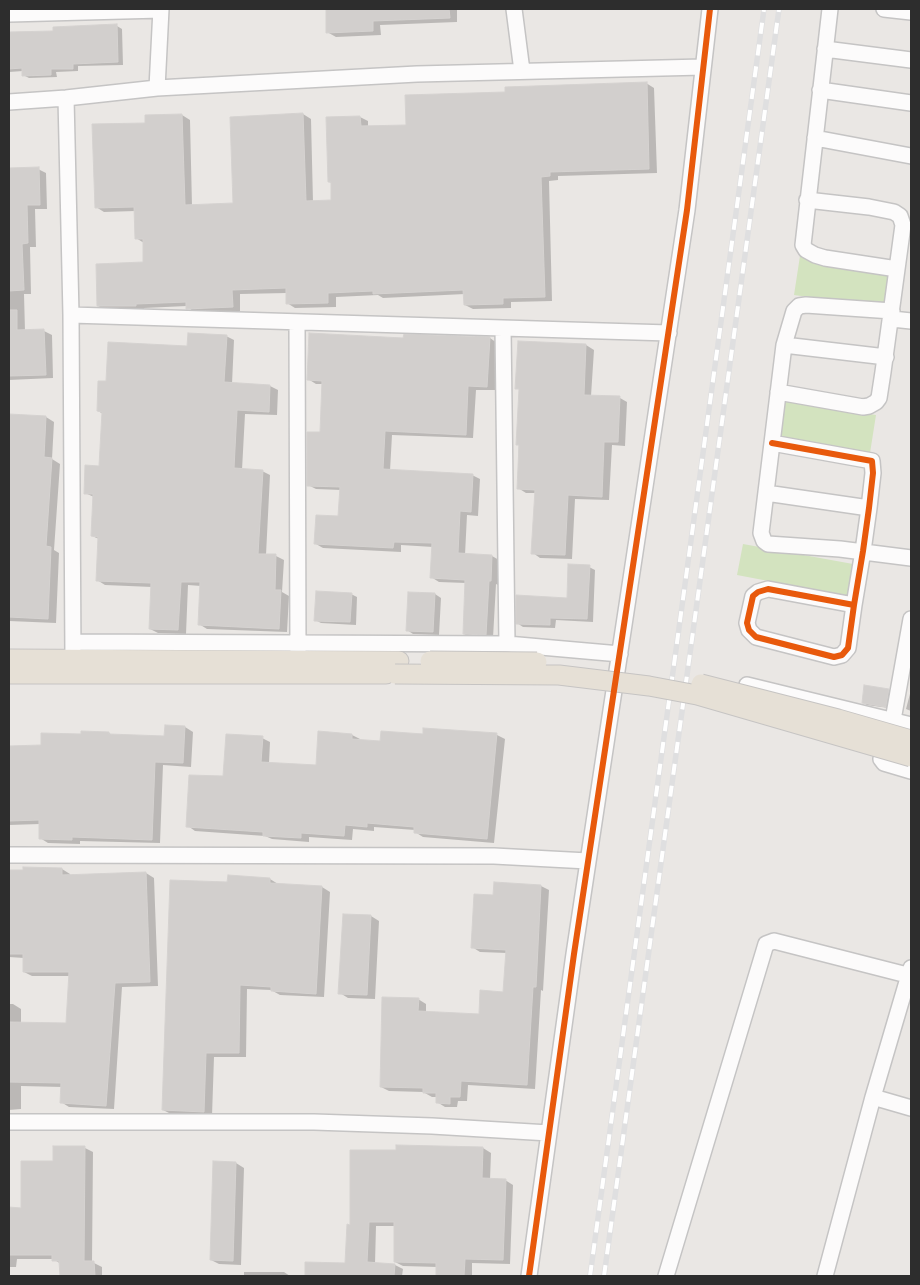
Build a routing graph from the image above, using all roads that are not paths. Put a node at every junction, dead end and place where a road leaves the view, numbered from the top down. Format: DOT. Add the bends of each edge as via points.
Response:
graph roads {
  1 [pos="161,9"];
  2 [pos="514,9"];
  3 [pos="710,9"];
  4 [pos="830,9"];
  5 [pos="884,9"];
  6 [pos="16,12"];
  7 [pos="911,12"];
  8 [pos="825,49"];
  9 [pos="911,60"];
  10 [pos="702,67"];
  11 [pos="522,71"];
  12 [pos="157,88"];
  13 [pos="820,90"];
  14 [pos="66,98"];
  15 [pos="9,102"];
  16 [pos="911,103"];
  17 [pos="815,138"];
  18 [pos="911,156"];
  19 [pos="807,200"];
  20 [pos="897,269"];
  21 [pos="71,315"];
  22 [pos="892,315"];
  23 [pos="911,320"];
  24 [pos="297,322"];
  25 [pos="503,328"];
  26 [pos="669,333"];
  27 [pos="784,345"];
  28 [pos="886,357"];
  29 [pos="778,392"];
  30 [pos="772,443"];
  31 [pos="766,493"];
  32 [pos="869,508"];
  33 [pos="863,551"];
  34 [pos="911,558"];
  35 [pos="854,605"];
  36 [pos="911,619"];
  37 [pos="507,644"];
  38 [pos="73,651"];
  39 [pos="298,652"];
  40 [pos="620,654"];
  41 [pos="9,659"];
  42 [pos="397,668"];
  43 [pos="9,674"];
  44 [pos="747,685"];
  45 [pos="893,720"];
  46 [pos="911,725"];
  47 [pos="911,740"];
  48 [pos="911,757"];
  49 [pos="911,772"];
  50 [pos="9,855"];
  51 [pos="588,861"];
  52 [pos="911,973"];
  53 [pos="873,1097"];
  54 [pos="911,1108"];
  55 [pos="9,1122"];
  56 [pos="549,1133"];
  57 [pos="529,1276"];
  58 [pos="666,1276"];
  59 [pos="825,1276"];
  1 -- 6 [label="street"];
  1 -- 12 [label="street"];
  2 -- 11 [label="street"];
  3 -- 10 [label="street"];
  4 -- 8 [label="street"];
  5 -- 7 [label="street"];
  8 -- 9 [label="street"];
  8 -- 13 [label="street"];
  10 -- 11 [label="street"];
  10 -- 26 [label="street" via="687,210"];
  11 -- 12 [label="street"];
  12 -- 14 [label="street"];
  13 -- 16 [label="street"];
  13 -- 17 [label="street"];
  14 -- 15 [label="street"];
  14 -- 21 [label="street"];
  17 -- 18 [label="street"];
  17 -- 19 [label="street"];
  19 -- 20 [label="street" via="803,245 806,250 825,258"];
  19 -- 20 [label="street" via="870,207 900,216 902,226"];
  20 -- 22 [label="street"];
  21 -- 24 [label="street"];
  21 -- 38 [label="street"];
  22 -- 23 [label="street"];
  22 -- 27 [label="street" via="799,306 794,311"];
  22 -- 28 [label="street"];
  24 -- 25 [label="street"];
  24 -- 39 [label="street"];
  25 -- 26 [label="street"];
  25 -- 37 [label="street"];
  26 -- 40 [label="street"];
  27 -- 28 [label="street"];
  27 -- 29 [label="street"];
  28 -- 29 [label="street" via="879,398 870,406"];
  29 -- 30 [label="street"];
  30 -- 31 [label="street"];
  30 -- 32 [label="street" via="872,461 874,473"];
  31 -- 32 [label="street"];
  31 -- 33 [label="street" via="761,533 768,544"];
  32 -- 33 [label="street"];
  33 -- 34 [label="street"];
  33 -- 35 [label="street"];
  35 -- 35 [label="street" via="848,648 842,655 834,657 756,637 749,630 753,596 768,589"];
  36 -- 45 [label="street"];
  37 -- 39 [label="street"];
  37 -- 40 [label="street"];
  38 -- 39 [label="main road"];
  38 -- 41 [label="main road"];
  39 -- 42 [label="main road"];
  40 -- 51 [label="street"];
  42 -- 43 [label="main road"];
  42 -- 47 [label="main road, bridge" via="550,662 592,665 708,685"];
  42 -- 48 [label="main road, bridge" via="559,674 649,686 697,695"];
  44 -- 45 [label="street"];
  45 -- 46 [label="street"];
  45 -- 49 [label="street" via="881,759"];
  50 -- 51 [label="street" via="494,856"];
  51 -- 56 [label="street"];
  52 -- 53 [label="street"];
  52 -- 58 [label="street" via="774,941 766,944"];
  53 -- 54 [label="street"];
  53 -- 59 [label="street"];
  55 -- 56 [label="street" via="314,1122"];
  56 -- 57 [label="street"];
}
